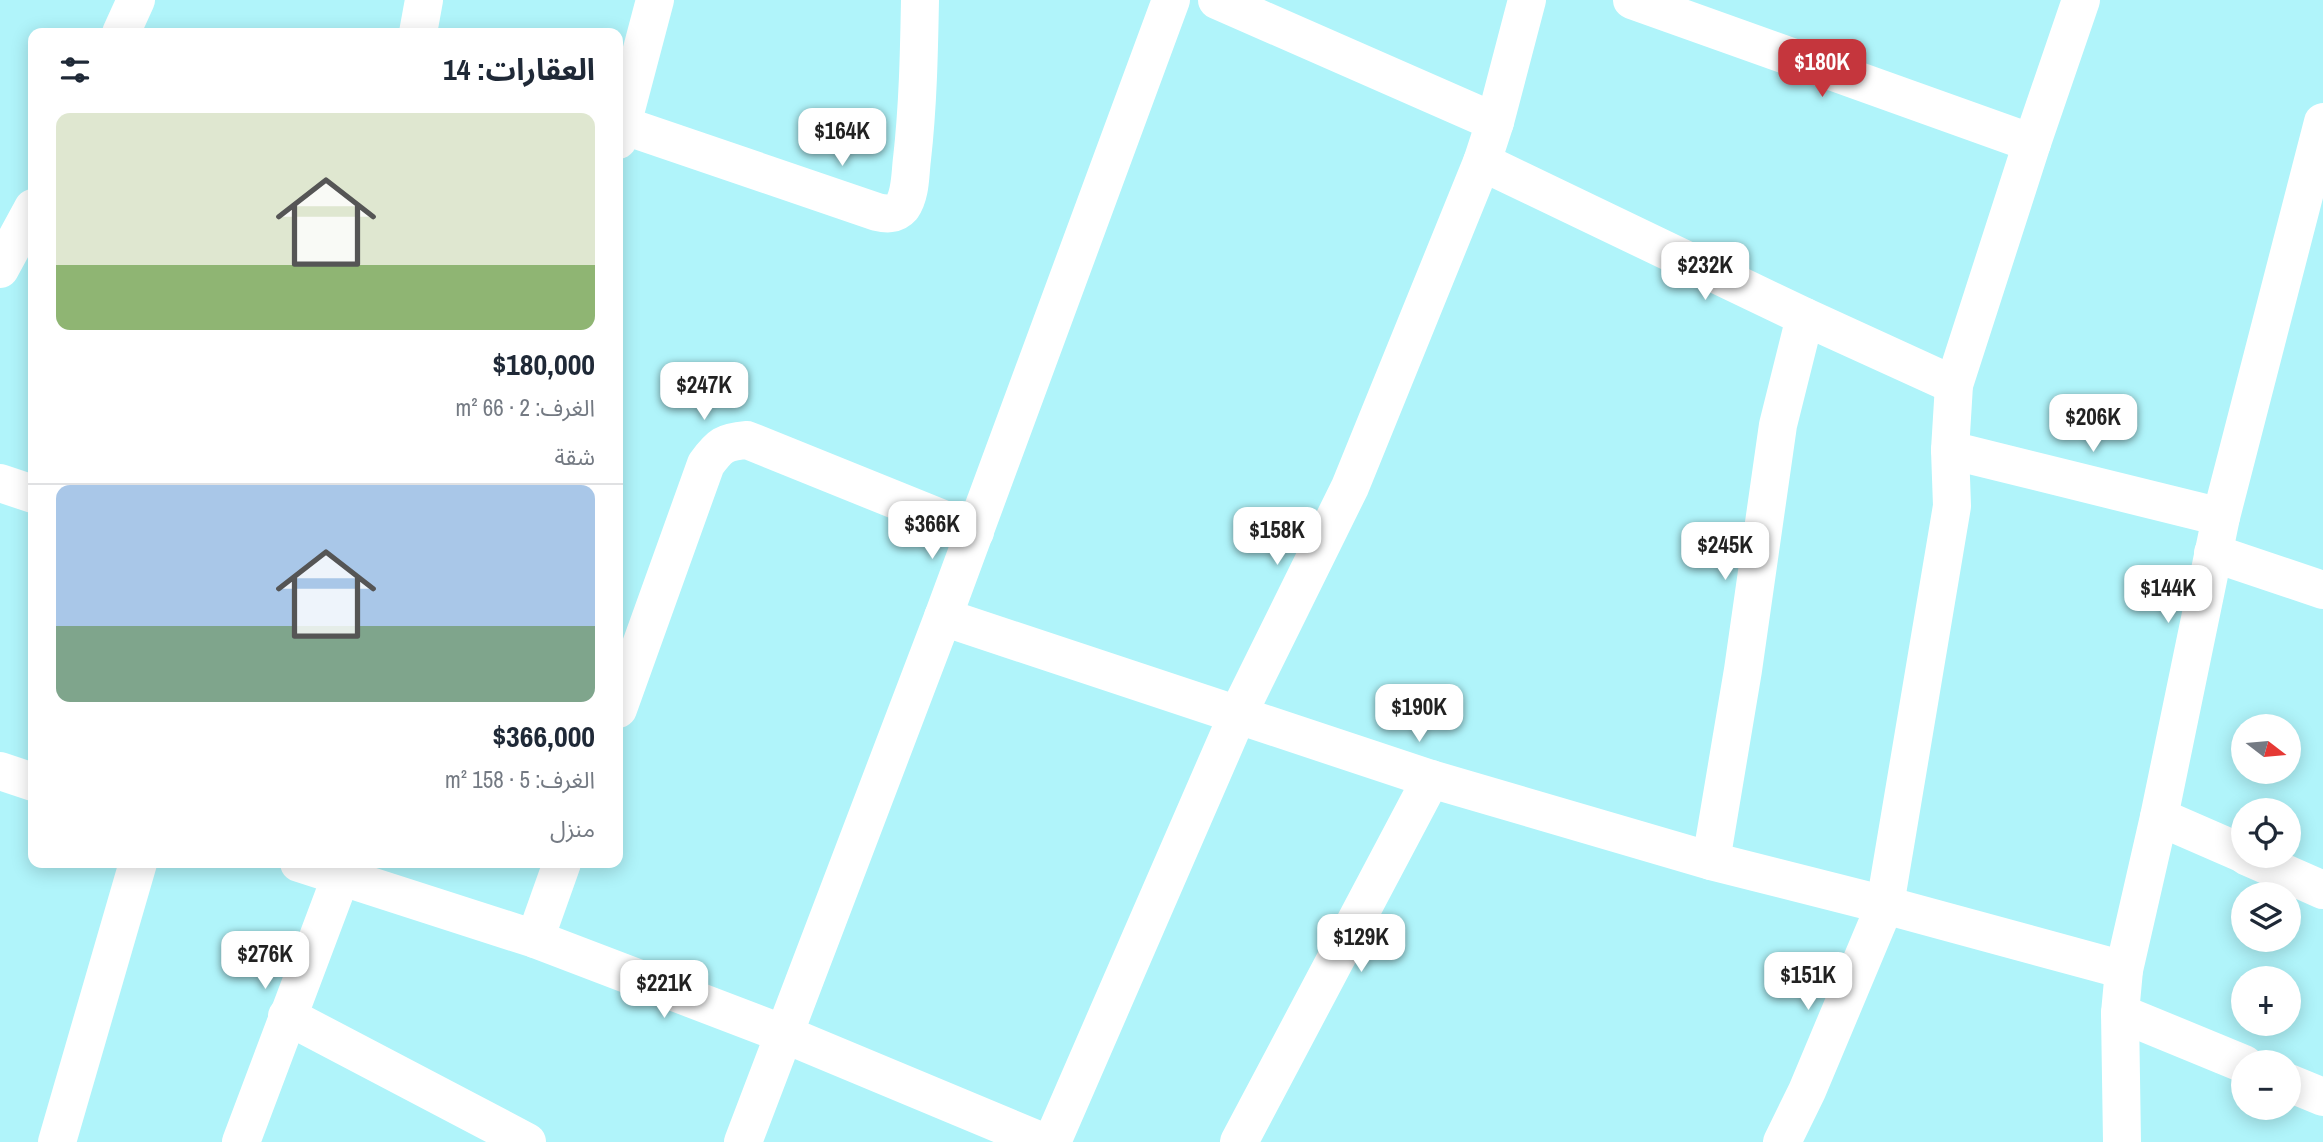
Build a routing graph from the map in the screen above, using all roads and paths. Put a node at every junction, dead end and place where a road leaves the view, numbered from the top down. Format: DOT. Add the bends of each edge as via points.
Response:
graph roads {
  1 [pos="136,0"];
  2 [pos="424,0"];
  3 [pos="655,0"];
  4 [pos="920,0"];
  5 [pos="1171,0"];
  6 [pos="1217,0"];
  7 [pos="1527,0"];
  8 [pos="1632,0"];
  9 [pos="2081,0"];
  10 [pos="123,28"];
  11 [pos="419,28"];
  12 [pos="623,122"];
  13 [pos="1495,122"];
  14 [pos="2323,122"];
  15 [pos="623,134"];
  16 [pos="2032,143"];
  17 [pos="1482,162"];
  18 [pos="28,217"];
  19 [pos="0,269"];
  20 [pos="1805,317"];
  21 [pos="1954,385"];
  22 [pos="1950,450"];
  23 [pos="0,483"];
  24 [pos="28,492"];
  25 [pos="975,532"];
  26 [pos="2217,535"];
  27 [pos="2323,590"];
  28 [pos="943,617"];
  29 [pos="623,695"];
  30 [pos="1238,713"];
  31 [pos="0,771"];
  32 [pos="1431,779"];
  33 [pos="28,780"];
  34 [pos="2159,817"];
  35 [pos="2231,849"];
  36 [pos="1711,862"];
  37 [pos="137,868"];
  38 [pos="560,868"];
  39 [pos="2274,868"];
  40 [pos="343,869"];
  41 [pos="2323,890"];
  42 [pos="1885,905"];
  43 [pos="535,939"];
  44 [pos="2124,970"];
  45 [pos="2120,1013"];
  46 [pos="287,1016"];
  47 [pos="784,1034"];
  48 [pos="2231,1059"];
  49 [pos="2301,1088"];
  50 [pos="2323,1097"];
  51 [pos="1255,1136"];
  52 [pos="57,1142"];
  53 [pos="241,1142"];
  54 [pos="527,1142"];
  55 [pos="743,1142"];
  56 [pos="1043,1142"];
  57 [pos="1052,1142"];
  58 [pos="1782,1142"];
  59 [pos="2122,1142"];
  1 -- 10 [label="street"];
  2 -- 11 [label="street"];
  3 -- 12 [label="street"];
  4 -- 15 [label="street" via="918,110 909,184 896,212 877,212"];
  5 -- 25 [label="street"];
  6 -- 13 [label="street"];
  7 -- 13 [label="street"];
  8 -- 16 [label="street"];
  9 -- 16 [label="street"];
  13 -- 17 [label="street"];
  14 -- 26 [label="street"];
  16 -- 21 [label="street"];
  17 -- 20 [label="street"];
  17 -- 30 [label="street" via="1350,487"];
  18 -- 19 [label="street"];
  20 -- 21 [label="street"];
  20 -- 36 [label="street" via="1778,425"];
  21 -- 22 [label="street"];
  22 -- 26 [label="street"];
  22 -- 42 [label="street" via="1952,506"];
  23 -- 24 [label="street"];
  25 -- 28 [label="street"];
  25 -- 29 [label="street" via="747,440 726,442 706,464"];
  26 -- 27 [label="street"];
  26 -- 34 [label="street"];
  28 -- 30 [label="street"];
  28 -- 47 [label="street"];
  30 -- 32 [label="street"];
  30 -- 57 [label="street"];
  31 -- 33 [label="street"];
  32 -- 36 [label="street"];
  32 -- 51 [label="street"];
  34 -- 35 [label="street"];
  34 -- 44 [label="street"];
  36 -- 42 [label="street"];
  37 -- 52 [label="street"];
  38 -- 43 [label="street"];
  39 -- 41 [label="street"];
  40 -- 43 [label="street"];
  40 -- 46 [label="street"];
  42 -- 44 [label="street"];
  42 -- 58 [label="street"];
  43 -- 47 [label="street"];
  44 -- 45 [label="street"];
  45 -- 48 [label="street"];
  45 -- 59 [label="street"];
  46 -- 53 [label="street"];
  46 -- 54 [label="street"];
  47 -- 55 [label="street"];
  47 -- 56 [label="street"];
  49 -- 50 [label="street"];
}
